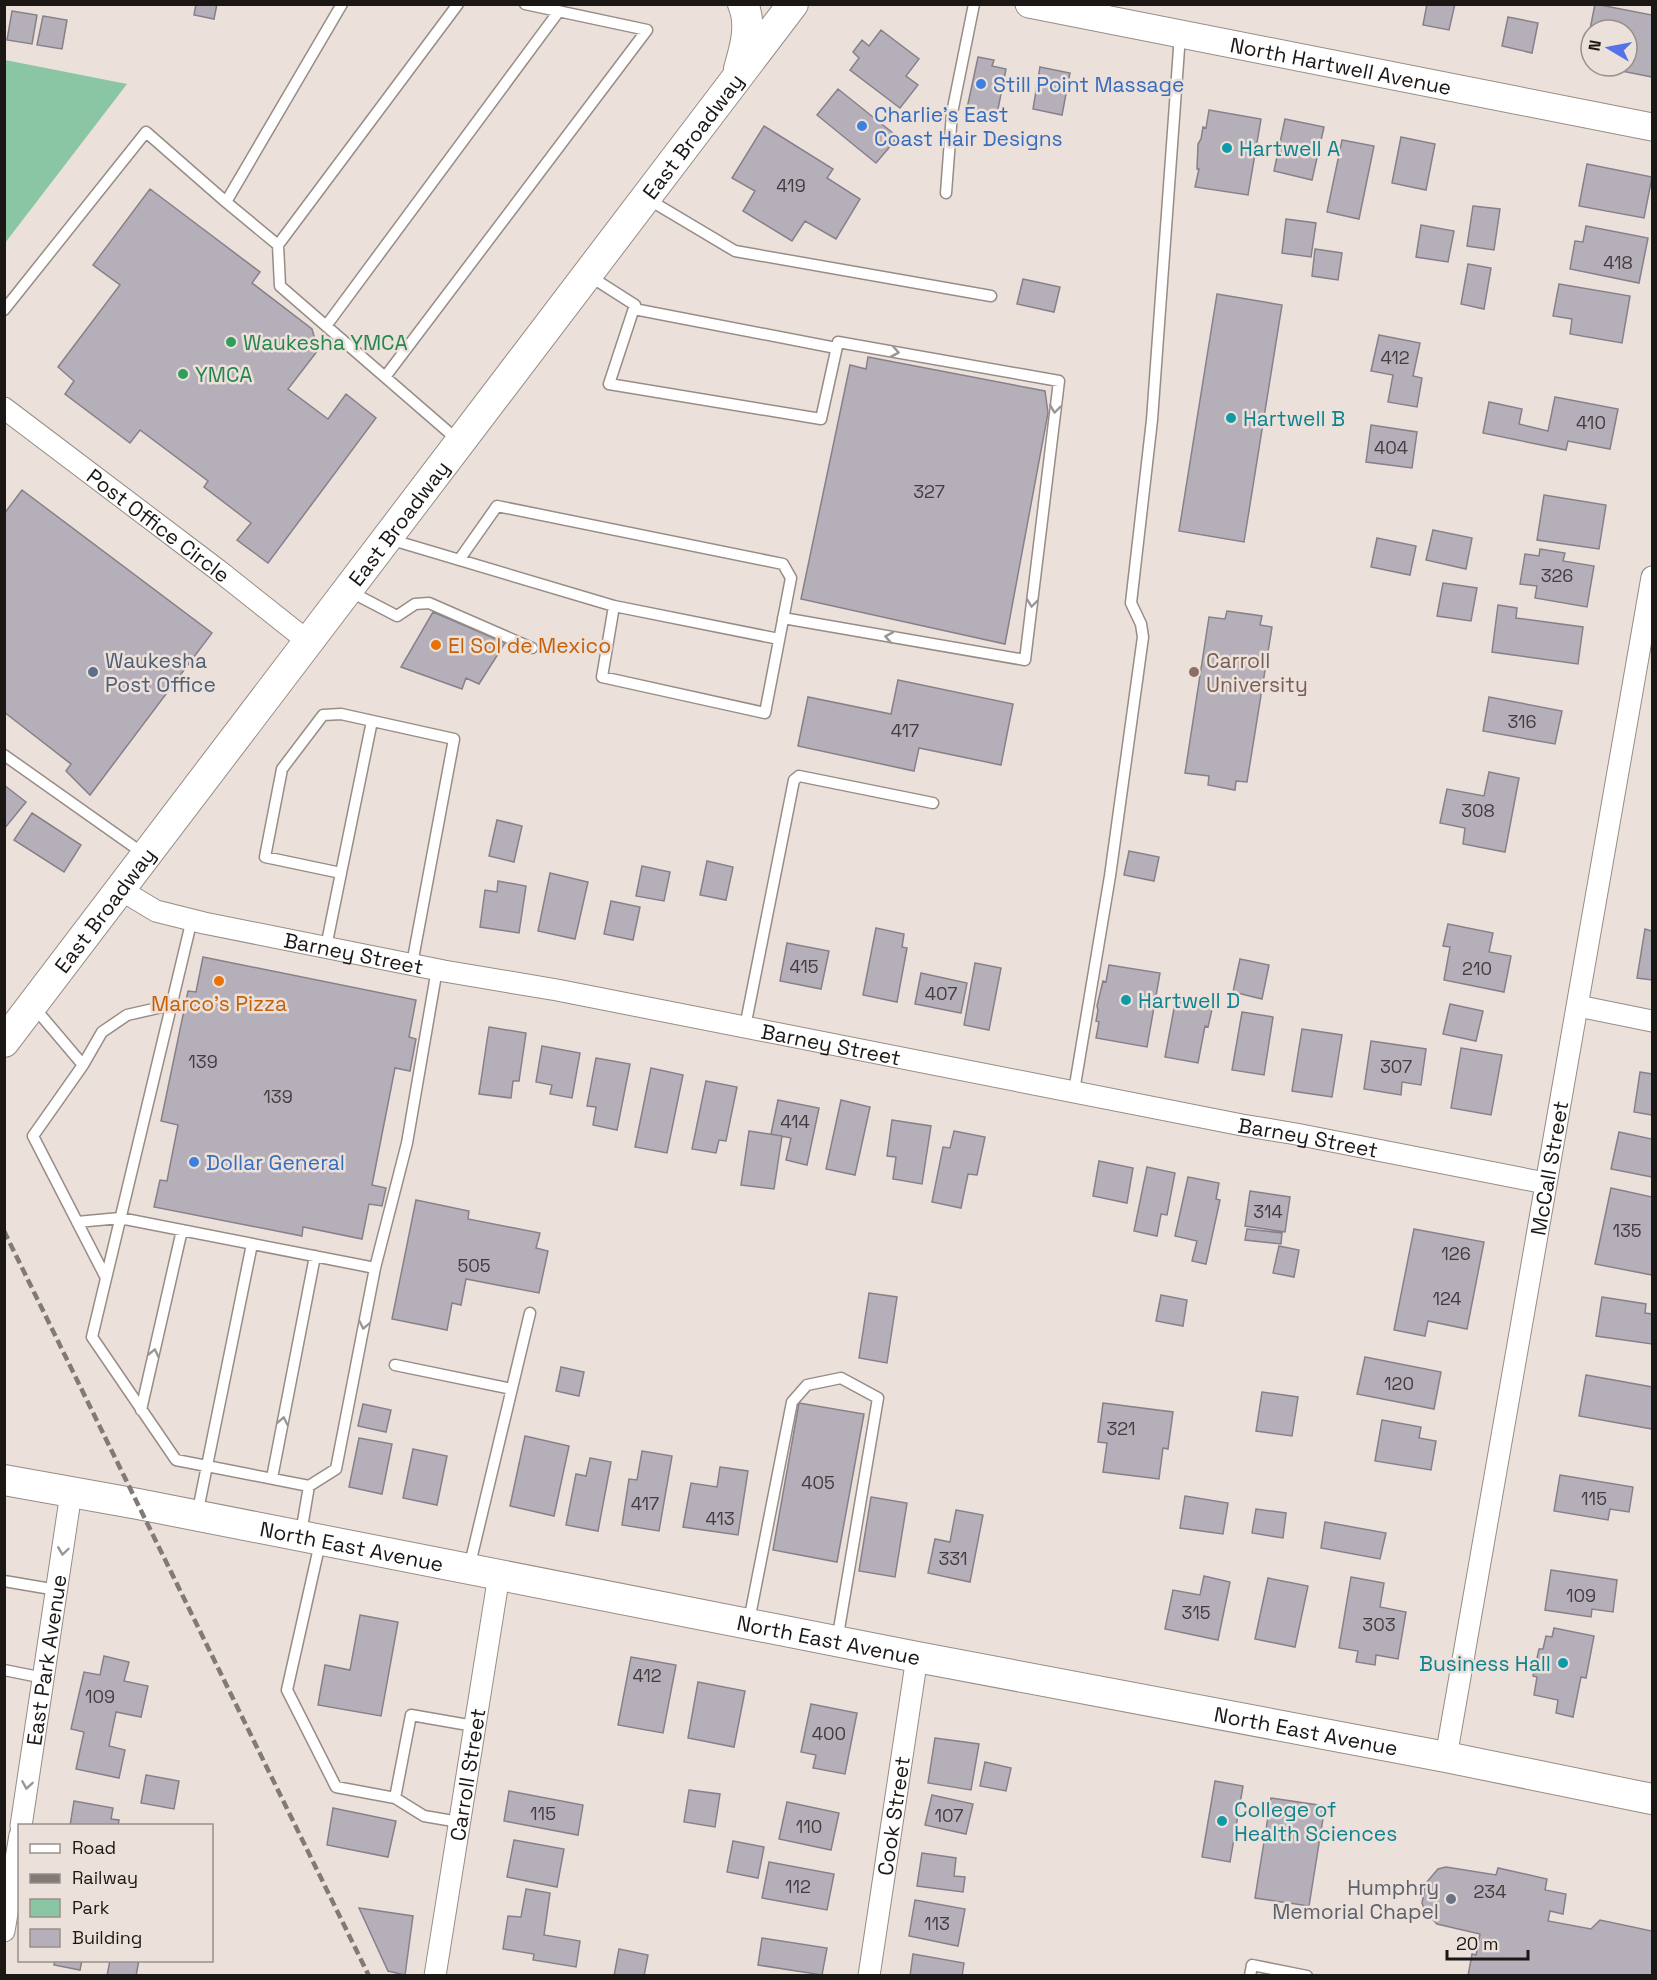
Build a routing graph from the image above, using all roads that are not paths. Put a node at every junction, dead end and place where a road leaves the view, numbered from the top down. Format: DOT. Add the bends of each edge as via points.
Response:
graph roads {
  1 [pos="342,4"];
  2 [pos="458,4"];
  3 [pos="525,4"];
  4 [pos="743,4"];
  5 [pos="792,4"];
  6 [pos="974,4"];
  7 [pos="1029,4"];
  8 [pos="559,11"];
  9 [pos="1180,34"];
  10 [pos="736,79"];
  11 [pos="1653,127"];
  12 [pos="946,193"];
  13 [pos="646,198"];
  14 [pos="226,202"];
  15 [pos="278,245"];
  16 [pos="588,275"];
  17 [pos="991,296"];
  18 [pos="634,309"];
  19 [pos="4,310"];
  20 [pos="326,326"];
  21 [pos="837,345"];
  22 [pos="385,377"];
  23 [pos="6,414"];
  24 [pos="461,443"];
  25 [pos="388,538"];
  26 [pos="459,560"];
  27 [pos="1653,577"];
  28 [pos="349,591"];
  29 [pos="614,606"];
  30 [pos="783,618"];
  31 [pos="779,639"];
  32 [pos="310,643"];
  33 [pos="532,648"];
  34 [pos="372,721"];
  35 [pos="4,755"];
  36 [pos="933,803"];
  37 [pos="147,856"];
  38 [pos="341,873"];
  39 [pos="121,890"];
  40 [pos="192,919"];
  41 [pos="326,947"];
  42 [pos="412,964"];
  43 [pos="437,969"];
  44 [pos="171,1005"];
  45 [pos="1578,1006"];
  46 [pos="1653,1021"];
  47 [pos="15,1025"];
  48 [pos="745,1027"];
  49 [pos="83,1065"];
  50 [pos="1074,1091"];
  51 [pos="1545,1182"];
  52 [pos="120,1218"];
  53 [pos="78,1222"];
  54 [pos="182,1230"];
  55 [pos="252,1244"];
  56 [pos="315,1256"];
  57 [pos="375,1268"];
  58 [pos="106,1278"];
  59 [pos="530,1313"];
  60 [pos="395,1365"];
  61 [pos="512,1389"];
  62 [pos="141,1410"];
  63 [pos="206,1466"];
  64 [pos="272,1478"];
  65 [pos="4,1480"];
  66 [pos="309,1485"];
  67 [pos="71,1493"];
  68 [pos="197,1515"];
  69 [pos="310,1538"];
  70 [pos="468,1569"];
  71 [pos="499,1575"];
  72 [pos="4,1581"];
  73 [pos="57,1590"];
  74 [pos="748,1624"];
  75 [pos="837,1641"];
  76 [pos="918,1657"];
  77 [pos="4,1670"];
  78 [pos="44,1678"];
  79 [pos="474,1726"];
  80 [pos="1446,1757"];
  81 [pos="395,1798"];
  82 [pos="1653,1799"];
  83 [pos="459,1822"];
  84 [pos="21,1824"];
  85 [pos="18,1845"];
  86 [pos="7,1900"];
  87 [pos="4,1931"];
  88 [pos="435,1976"];
  89 [pos="868,1976"];
  90 [pos="1250,1976"];
  91 [pos="1307,1976"];
  1 -- 14 [label="lane"];
  2 -- 15 [label="lane"];
  3 -- 8 [label="lane"];
  4 -- 10 [label="main road" via="745,50"];
  5 -- 10 [label="main road, East Broadway"];
  6 -- 12 [label="lane" via="952,113"];
  7 -- 9 [label="street, North Hartwell Avenue"];
  8 -- 20 [label="lane"];
  8 -- 22 [label="lane" via="647,30"];
  9 -- 11 [label="street, North Hartwell Avenue"];
  9 -- 50 [label="lane" via="1152,420 1131,603 1143,637 1110,876"];
  10 -- 13 [label="main road, East Broadway"];
  13 -- 16 [label="main road, East Broadway"];
  13 -- 17 [label="lane" via="735,251"];
  14 -- 15 [label="lane"];
  14 -- 19 [label="lane" via="146,132"];
  15 -- 20 [label="lane" via="280,286"];
  16 -- 18 [label="lane" via="635,305"];
  16 -- 24 [label="main road, East Broadway"];
  18 -- 21 [label="lane"];
  18 -- 21 [label="lane" via="609,384 821,419"];
  20 -- 22 [label="lane"];
  21 -- 30 [label="lane, one-way" via="1059,381 1025,660"];
  22 -- 24 [label="lane"];
  23 -- 32 [label="street, Post Office Circle"];
  24 -- 25 [label="main road, East Broadway"];
  25 -- 26 [label="lane"];
  25 -- 28 [label="main road, East Broadway"];
  26 -- 29 [label="lane"];
  26 -- 30 [label="lane" via="497,506 783,564 791,578"];
  27 -- 45 [label="street, McCall Street"];
  28 -- 32 [label="main road, East Broadway"];
  28 -- 33 [label="lane" via="397,616 415,604 429,603"];
  29 -- 31 [label="lane"];
  29 -- 31 [label="lane" via="602,676 765,713"];
  30 -- 31 [label="lane"];
  32 -- 37 [label="main road, East Broadway"];
  34 -- 38 [label="lane"];
  34 -- 38 [label="lane" via="342,714 323,716 282,769 265,857"];
  34 -- 42 [label="lane" via="454,739"];
  35 -- 37 [label="lane"];
  36 -- 48 [label="lane" via="799,776 794,780"];
  37 -- 39 [label="main road, East Broadway"];
  38 -- 41 [label="lane"];
  39 -- 40 [label="street, Barney Street" via="156,911"];
  39 -- 47 [label="main road, East Broadway"];
  40 -- 41 [label="street, Barney Street"];
  40 -- 44 [label="lane"];
  41 -- 42 [label="street, Barney Street"];
  42 -- 43 [label="street, Barney Street"];
  43 -- 48 [label="street, Barney Street"];
  43 -- 57 [label="lane" via="407,1143"];
  44 -- 49 [label="lane" via="127,1015 102,1032"];
  44 -- 52 [label="lane"];
  45 -- 46 [label="street"];
  45 -- 51 [label="street, McCall Street"];
  47 -- 49 [label="lane"];
  48 -- 50 [label="street, Barney Street"];
  49 -- 53 [label="lane" via="33,1136"];
  50 -- 51 [label="street, Barney Street"];
  51 -- 80 [label="street, McCall Street"];
  52 -- 53 [label="lane"];
  52 -- 54 [label="lane"];
  52 -- 58 [label="lane"];
  53 -- 58 [label="lane"];
  54 -- 55 [label="lane"];
  62 -- 54 [label="lane, one-way"];
  55 -- 56 [label="lane"];
  55 -- 63 [label="lane"];
  56 -- 57 [label="lane"];
  64 -- 56 [label="lane, one-way"];
  57 -- 66 [label="lane, one-way" via="336,1469"];
  58 -- 62 [label="lane" via="93,1337"];
  59 -- 61 [label="lane"];
  60 -- 61 [label="lane"];
  61 -- 70 [label="lane"];
  62 -- 63 [label="lane" via="176,1460"];
  63 -- 64 [label="lane"];
  63 -- 68 [label="lane"];
  64 -- 66 [label="lane"];
  65 -- 67 [label="main road, North East Avenue"];
  66 -- 69 [label="lane"];
  67 -- 68 [label="main road, North East Avenue"];
  67 -- 73 [label="street, East Park Avenue, one-way"];
  68 -- 69 [label="main road, North East Avenue"];
  69 -- 70 [label="main road, North East Avenue"];
  69 -- 81 [label="lane" via="288,1690 336,1786"];
  70 -- 71 [label="main road, North East Avenue"];
  71 -- 74 [label="main road, North East Avenue"];
  71 -- 79 [label="street, Carroll Street"];
  72 -- 73 [label="lane"];
  73 -- 78 [label="street, East Park Avenue"];
  74 -- 75 [label="main road, North East Avenue"];
  74 -- 75 [label="lane" via="792,1402 807,1384 841,1378 878,1398"];
  75 -- 76 [label="main road, North East Avenue"];
  76 -- 80 [label="main road, North East Avenue"];
  76 -- 89 [label="street, Cook Street"];
  77 -- 78 [label="lane"];
  78 -- 84 [label="street, East Park Avenue, one-way"];
  79 -- 81 [label="lane" via="411,1715"];
  79 -- 83 [label="street, Carroll Street"];
  80 -- 82 [label="main road, North East Avenue"];
  81 -- 83 [label="lane" via="424,1816"];
  83 -- 88 [label="street, Carroll Street"];
  85 -- 86 [label="street"];
  86 -- 87 [label="street"];
  90 -- 91 [label="lane" via="1252,1965"];
}
